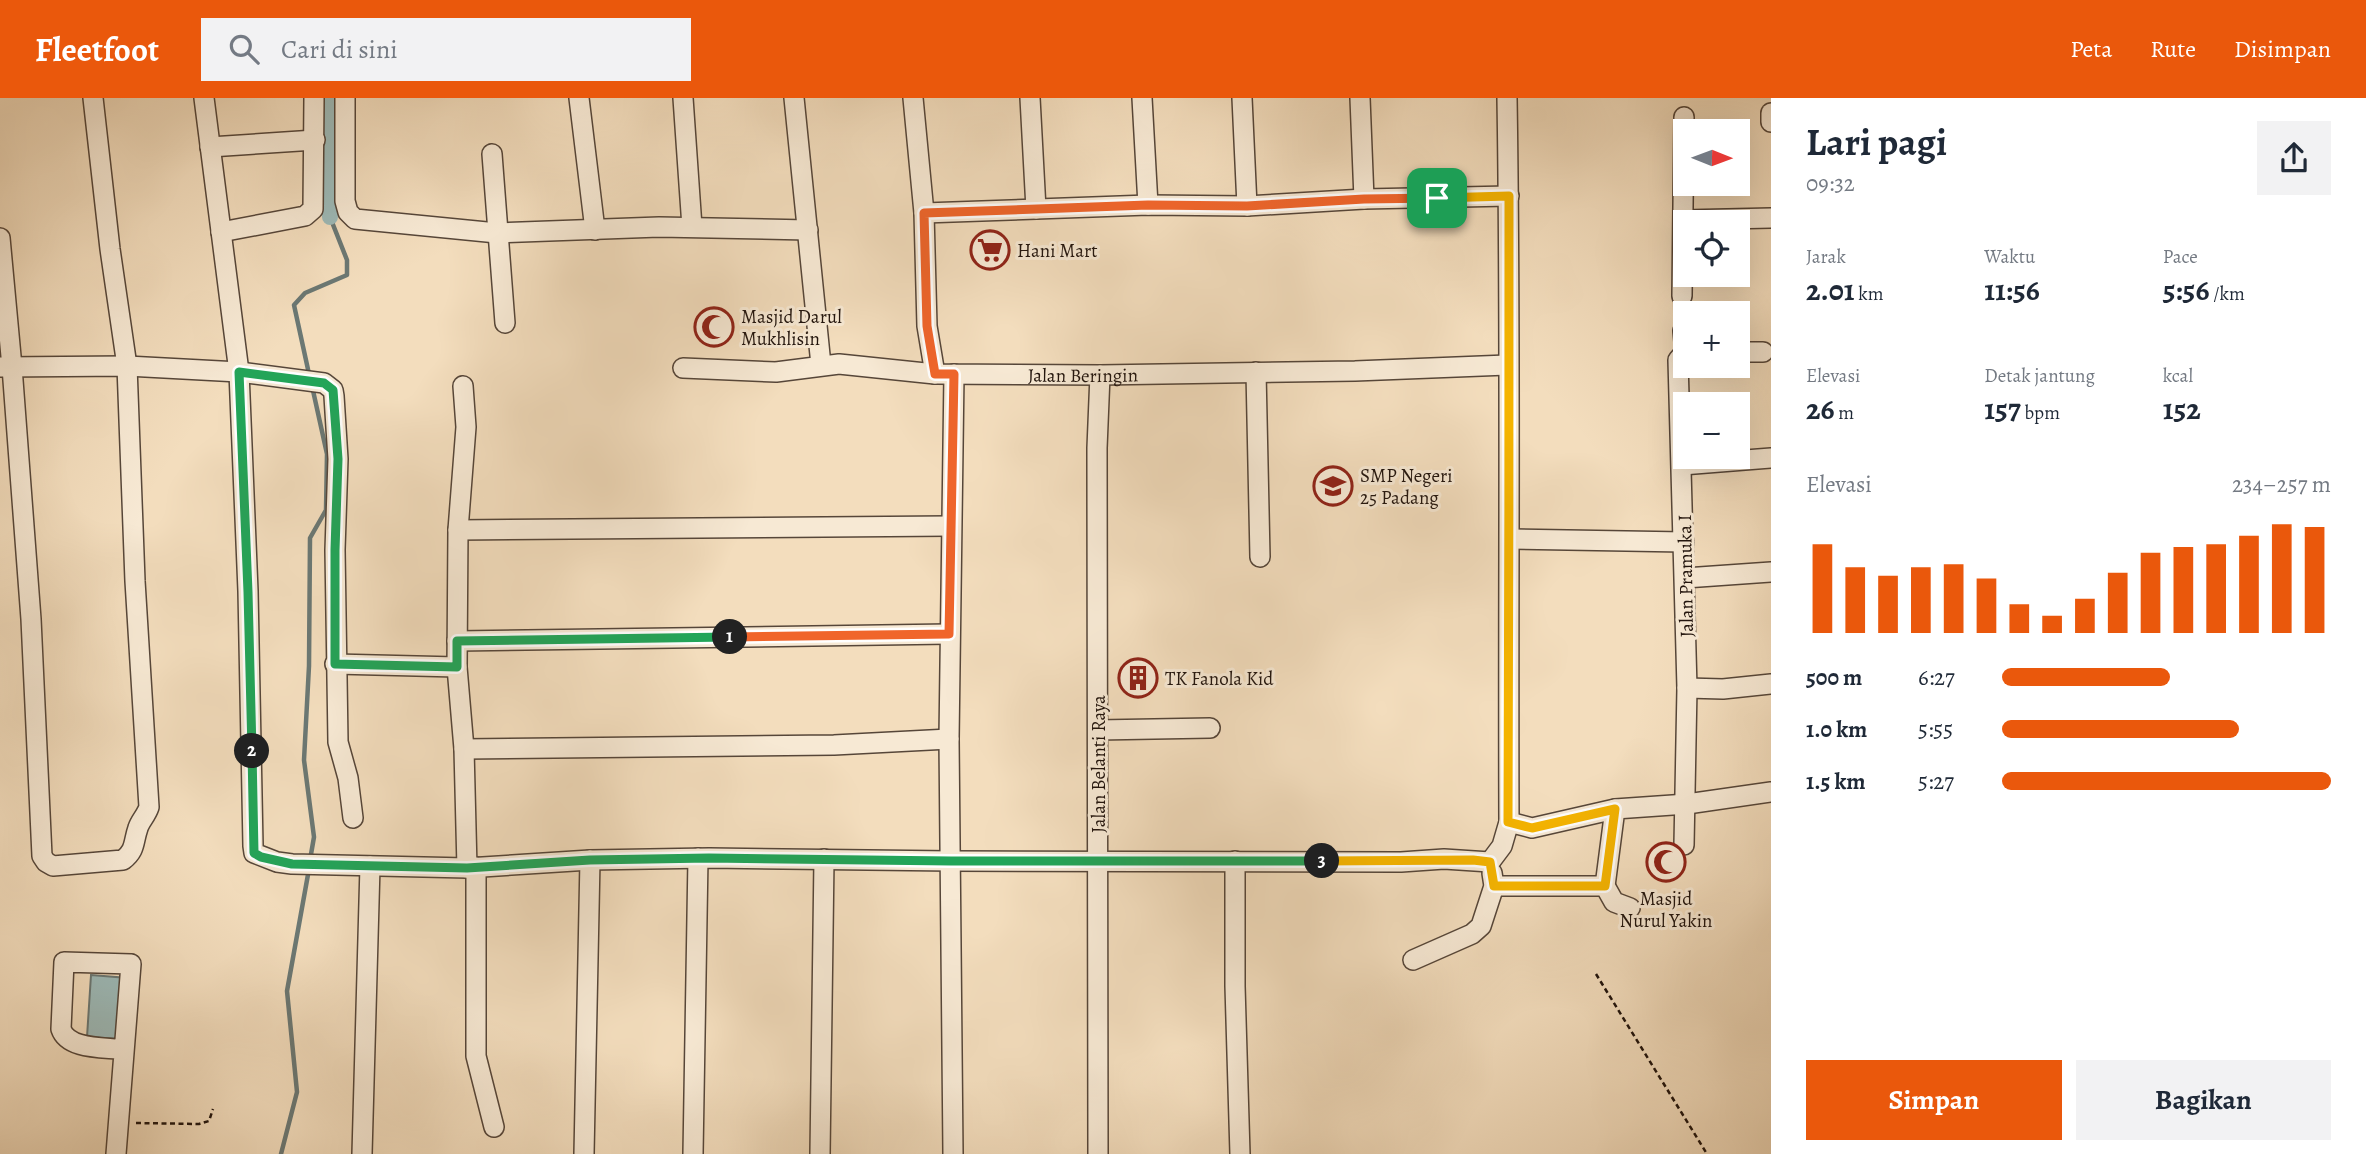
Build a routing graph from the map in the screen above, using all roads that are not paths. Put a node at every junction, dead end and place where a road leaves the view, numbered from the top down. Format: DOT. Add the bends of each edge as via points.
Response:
graph roads {
  1 [pos="93,98"];
  2 [pos="204,98"];
  3 [pos="579,98"];
  4 [pos="683,98"];
  5 [pos="794,98"];
  6 [pos="914,98"];
  7 [pos="1030,98"];
  8 [pos="1142,98"];
  9 [pos="1242,98"];
  10 [pos="1360,98"];
  11 [pos="1507,98"];
  12 [pos="329,109"];
  13 [pos="1771,113"];
  14 [pos="1684,117"];
  15 [pos="1771,122"];
  16 [pos="315,140"];
  17 [pos="210,147"];
  18 [pos="492,154"];
  19 [pos="1509,196"];
  20 [pos="1364,199"];
  21 [pos="1148,205"];
  22 [pos="1247,206"];
  23 [pos="1035,209"];
  24 [pos="1683,210"];
  25 [pos="924,213"];
  26 [pos="1750,218"];
  27 [pos="1771,218"];
  28 [pos="692,227"];
  29 [pos="596,230"];
  30 [pos="808,230"];
  31 [pos="221,232"];
  32 [pos="497,233"];
  33 [pos="0,238"];
  34 [pos="1682,287"];
  35 [pos="1682,296"];
  36 [pos="505,323"];
  37 [pos="1750,352"];
  38 [pos="1763,352"];
  39 [pos="821,365"];
  40 [pos="1507,365"];
  41 [pos="127,366"];
  42 [pos="6,367"];
  43 [pos="683,368"];
  44 [pos="239,372"];
  45 [pos="1256,372"];
  46 [pos="944,374"];
  47 [pos="1100,374"];
  48 [pos="463,386"];
  49 [pos="1771,458"];
  50 [pos="1750,460"];
  51 [pos="1682,469"];
  52 [pos="950,526"];
  53 [pos="458,530"];
  54 [pos="1510,539"];
  55 [pos="1684,542"];
  56 [pos="1260,557"];
  57 [pos="1771,572"];
  58 [pos="1685,578"];
  59 [pos="949,634"];
  60 [pos="457,641"];
  61 [pos="335,664"];
  62 [pos="457,667"];
  63 [pos="1771,684"];
  64 [pos="1687,688"];
  65 [pos="1210,728"];
  66 [pos="1098,730"];
  67 [pos="949,739"];
  68 [pos="464,749"];
  69 [pos="1771,792"];
  70 [pos="1687,804"];
  71 [pos="1615,809"];
  72 [pos="354,818"];
  73 [pos="1508,822"];
  74 [pos="1684,845"];
  75 [pos="698,858"];
  76 [pos="824,859"];
  77 [pos="590,860"];
  78 [pos="1236,860"];
  79 [pos="951,861"];
  80 [pos="1098,862"];
  81 [pos="1490,862"];
  82 [pos="370,866"];
  83 [pos="471,867"];
  84 [pos="1494,886"];
  85 [pos="1605,886"];
  86 [pos="1630,908"];
  87 [pos="1413,960"];
  88 [pos="124,1050"];
  89 [pos="494,1127"];
  90 [pos="116,1154"];
  91 [pos="362,1154"];
  92 [pos="584,1154"];
  93 [pos="693,1154"];
  94 [pos="820,1154"];
  95 [pos="953,1154"];
  96 [pos="1098,1154"];
  97 [pos="1240,1154"];
  1 -- 41 [label="street"];
  2 -- 17 [label="street"];
  3 -- 29 [label="street"];
  4 -- 28 [label="street"];
  5 -- 30 [label="street"];
  6 -- 25 [label="street"];
  7 -- 23 [label="street"];
  8 -- 21 [label="street"];
  9 -- 22 [label="street"];
  10 -- 20 [label="street"];
  11 -- 19 [label="street"];
  12 -- 16 [label="street"];
  12 -- 32 [label="street" via="345,201 355,219"];
  13 -- 15 [label="street"];
  14 -- 24 [label="street"];
  16 -- 17 [label="street"];
  16 -- 31 [label="street" via="311,213"];
  17 -- 31 [label="street"];
  18 -- 32 [label="street"];
  19 -- 20 [label="street"];
  19 -- 40 [label="street"];
  20 -- 22 [label="street"];
  21 -- 22 [label="street"];
  21 -- 23 [label="street"];
  23 -- 25 [label="street"];
  25 -- 46 [label="street" via="927,326"];
  26 -- 27 [label="street"];
  28 -- 29 [label="street"];
  28 -- 30 [label="street"];
  29 -- 32 [label="street"];
  30 -- 39 [label="street"];
  31 -- 44 [label="street"];
  32 -- 36 [label="street"];
  33 -- 42 [label="street"];
  34 -- 35 [label="street"];
  37 -- 38 [label="street"];
  39 -- 43 [label="street, Jalan Beringin" via="776,372"];
  39 -- 46 [label="street, Jalan Beringin"];
  40 -- 45 [label="street, Jalan Beringin"];
  40 -- 54 [label="street"];
  41 -- 42 [label="street"];
  41 -- 42 [label="street" via="149,807 138,826 135,847 123,860 53,866 42,856 40,837 31,619"];
  41 -- 44 [label="street"];
  44 -- 61 [label="street" via="333,390 338,459"];
  44 -- 82 [label="street" via="254,853 302,865"];
  45 -- 47 [label="street, Jalan Beringin"];
  45 -- 56 [label="street"];
  46 -- 47 [label="street, Jalan Beringin"];
  46 -- 52 [label="street"];
  47 -- 66 [label="street, Jalan Belanti Raya"];
  48 -- 53 [label="street" via="466,428"];
  49 -- 50 [label="street"];
  51 -- 55 [label="street, Jalan Pramuka I"];
  52 -- 53 [label="street"];
  52 -- 59 [label="street"];
  53 -- 60 [label="street"];
  54 -- 55 [label="street"];
  54 -- 73 [label="street"];
  55 -- 58 [label="street, Jalan Pramuka I"];
  57 -- 58 [label="street"];
  58 -- 64 [label="street, Jalan Pramuka I"];
  59 -- 60 [label="street"];
  59 -- 67 [label="street"];
  60 -- 62 [label="street"];
  61 -- 62 [label="street"];
  61 -- 72 [label="street" via="338,742"];
  62 -- 68 [label="street"];
  63 -- 64 [label="street"];
  64 -- 70 [label="street, Jalan Pramuka I"];
  65 -- 66 [label="street"];
  66 -- 80 [label="street, Jalan Belanti Raya"];
  67 -- 68 [label="street" via="834,745"];
  67 -- 79 [label="street"];
  68 -- 83 [label="street"];
  69 -- 70 [label="street"];
  70 -- 71 [label="street"];
  70 -- 74 [label="street, Jalan Pramuka I"];
  71 -- 73 [label="street" via="1532,828"];
  71 -- 85 [label="street"];
  73 -- 81 [label="street" via="1502,846"];
  75 -- 76 [label="street"];
  75 -- 77 [label="street"];
  75 -- 93 [label="street"];
  76 -- 79 [label="street"];
  76 -- 94 [label="street"];
  77 -- 83 [label="street"];
  77 -- 92 [label="street"];
  78 -- 80 [label="street"];
  78 -- 81 [label="street"];
  78 -- 97 [label="street"];
  79 -- 80 [label="street"];
  79 -- 95 [label="street"];
  80 -- 96 [label="street, Jalan Belanti Raya"];
  81 -- 84 [label="street"];
  82 -- 83 [label="street"];
  82 -- 91 [label="street"];
  83 -- 89 [label="street" via="476,1056"];
  84 -- 85 [label="street"];
  84 -- 87 [label="street" via="1480,926"];
  85 -- 86 [label="street" via="1614,902"];
  88 -- 88 [label="street" via="131,964 64,962 63,1036 73,1043"];
  88 -- 90 [label="street"];
}
